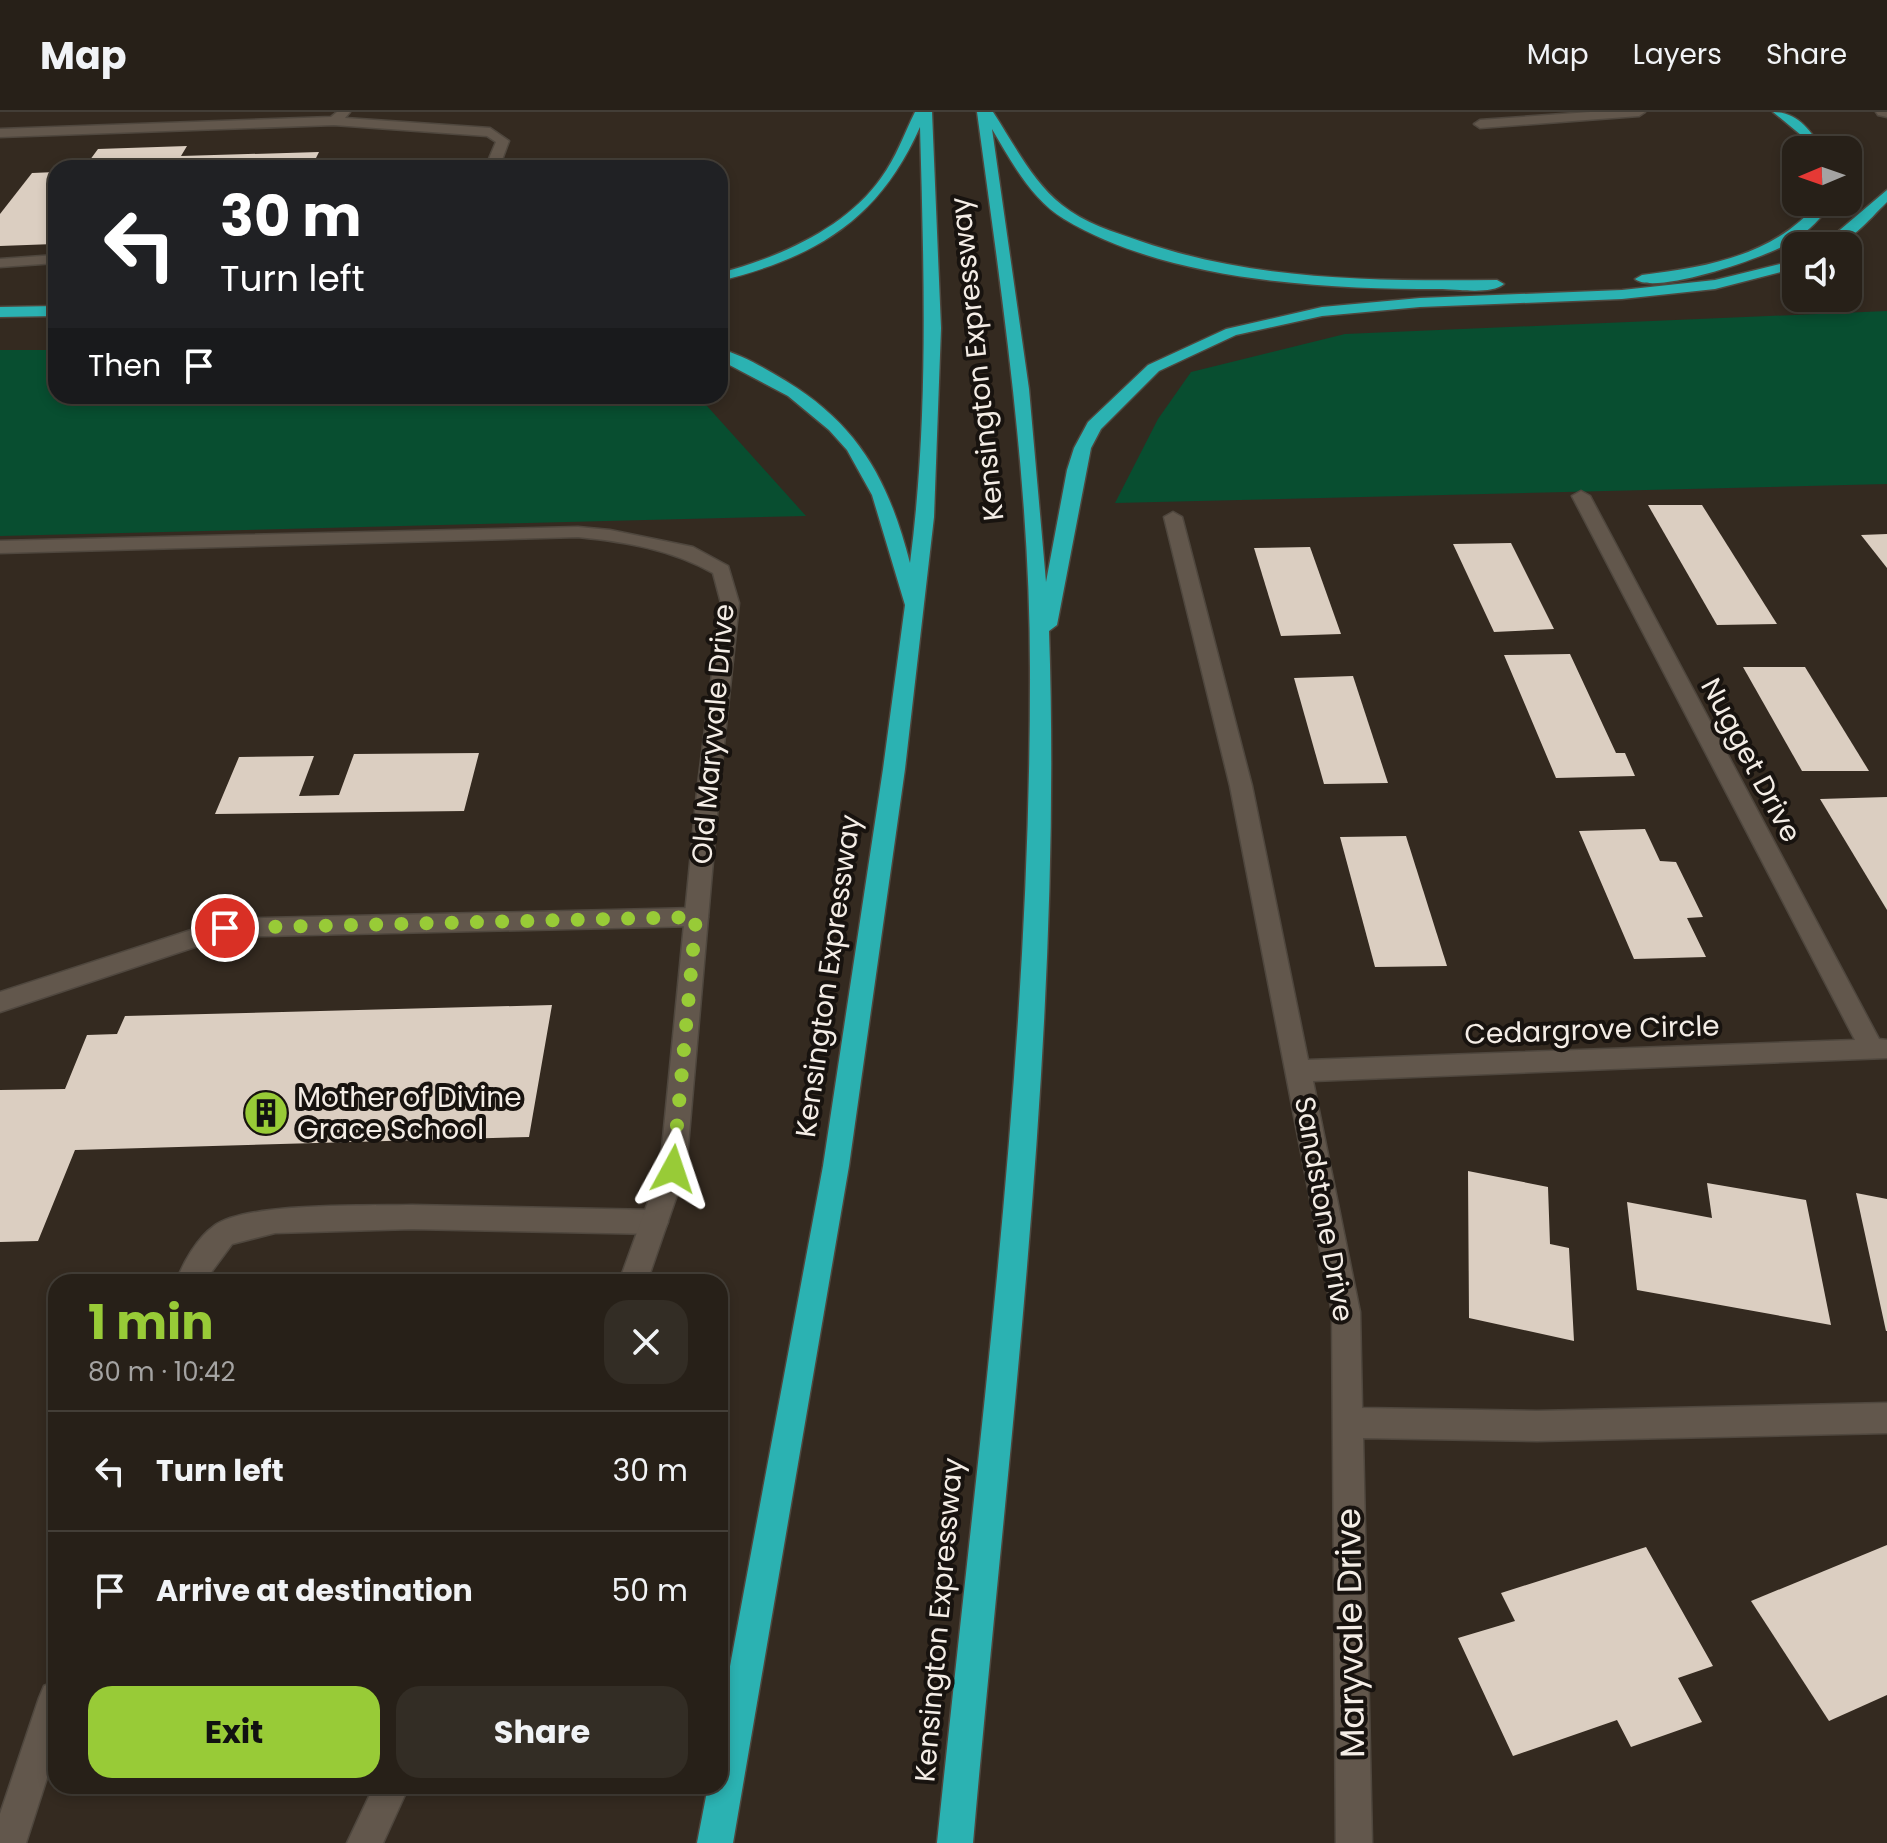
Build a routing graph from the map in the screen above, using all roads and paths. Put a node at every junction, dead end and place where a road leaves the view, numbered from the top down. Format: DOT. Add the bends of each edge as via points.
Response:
graph roads {
  1 [pos="924,112"];
  2 [pos="985,112"];
  3 [pos="1639,112"];
  4 [pos="1779,112"];
  5 [pos="339,117"];
  6 [pos="1480,124"];
  7 [pos="0,133"];
  8 [pos="1808,136"];
  9 [pos="495,160"];
  10 [pos="1887,194"];
  11 [pos="1812,216"];
  12 [pos="1849,232"];
  13 [pos="48,260"];
  14 [pos="0,263"];
  15 [pos="1782,268"];
  16 [pos="728,274"];
  17 [pos="48,311"];
  18 [pos="0,312"];
  19 [pos="48,327"];
  20 [pos="0,328"];
  21 [pos="728,358"];
  22 [pos="1581,496"];
  23 [pos="1173,517"];
  24 [pos="0,547"];
  25 [pos="914,611"];
  26 [pos="1040,663"];
  27 [pos="696,917"];
  28 [pos="0,1002"];
  29 [pos="1879,1049"];
  30 [pos="1299,1071"];
  31 [pos="654,1222"];
  32 [pos="193,1274"];
  33 [pos="636,1274"];
  34 [pos="1887,1418"];
  35 [pos="1346,1423"];
  36 [pos="48,1722"];
  37 [pos="728,1772"];
  38 [pos="388,1794"];
  39 [pos="724,1794"];
  40 [pos="8,1843"];
  41 [pos="365,1843"];
  42 [pos="715,1843"];
  43 [pos="955,1843"];
  44 [pos="1354,1843"];
  1 -- 16 [label="highway" via="884,183 846,219 793,251"];
  1 -- 25 [label="highway, Kensington Expressway" via="933,328 925,517"];
  2 -- 11 [label="highway" via="1057,208 1142,248 1204,267 1267,278 1380,285 1668,277 1764,250 1794,234"];
  2 -- 26 [label="highway, Kensington Expressway" via="1020,398"];
  3 -- 6 [label="street"];
  4 -- 8 [label="highway"];
  5 -- 7 [label="street"];
  5 -- 9 [label="street" via="490,132 503,141"];
  10 -- 12 [label="highway"];
  13 -- 14 [label="street"];
  15 -- 26 [label="highway" via="1732,284 1677,292 1339,309 1208,339 1143,378 1093,427 1076,462"];
  17 -- 18 [label="highway"];
  19 -- 20 [label="highway"];
  21 -- 25 [label="highway" via="793,390 831,421 860,455 881,497"];
  22 -- 29 [label="street, Nugget Drive"];
  23 -- 30 [label="street, Sandstone Drive" via="1241,786"];
  24 -- 27 [label="street, Old Maryvale Drive" via="578,532 687,551 721,570 730,603"];
  25 -- 37 [label="highway, Kensington Expressway" via="836,1166"];
  26 -- 43 [label="highway, Kensington Expressway" via="1037,888 1014,1216"];
  27 -- 28 [label="street" via="225,928"];
  27 -- 31 [label="street, Old Maryvale Drive" via="673,1169"];
  29 -- 30 [label="street, Cedargrove Circle"];
  30 -- 35 [label="street, Sandstone Drive" via="1346,1312"];
  31 -- 32 [label="street" via="412,1217 275,1221 224,1234"];
  31 -- 33 [label="street, Old Maryvale Drive"];
  34 -- 35 [label="street" via="1537,1426"];
  35 -- 44 [label="street, Maryvale Drive"];
  36 -- 40 [label="street"];
  38 -- 41 [label="street"];
  39 -- 42 [label="highway, Kensington Expressway"];
}
